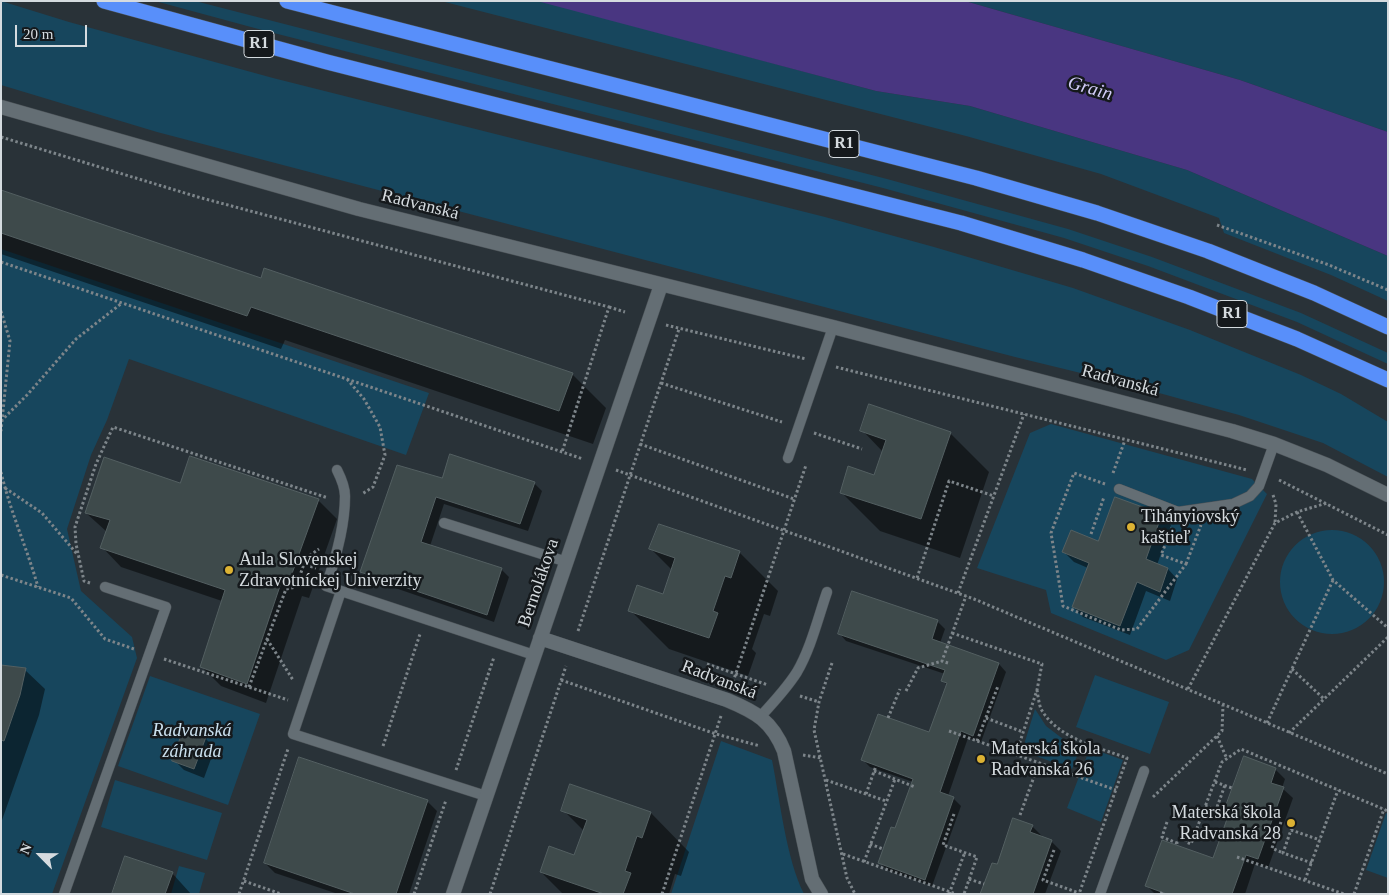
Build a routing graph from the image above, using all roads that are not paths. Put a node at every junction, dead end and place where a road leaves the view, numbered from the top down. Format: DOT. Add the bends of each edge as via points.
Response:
graph roads {
  1 [pos="104,1"];
  2 [pos="287,1"];
  3 [pos="1,107"];
  4 [pos="661,285"];
  5 [pos="833,327"];
  6 [pos="1388,327"];
  7 [pos="1385,379"];
  8 [pos="1274,444"];
  9 [pos="788,458"];
  10 [pos="337,470"];
  11 [pos="1119,490"];
  12 [pos="1388,495"];
  13 [pos="444,523"];
  14 [pos="567,562"];
  15 [pos="105,587"];
  16 [pos="341,591"];
  17 [pos="828,592"];
  18 [pos="540,638"];
  19 [pos="534,655"];
  20 [pos="760,717"];
  21 [pos="1144,771"];
  22 [pos="486,796"];
  23 [pos="64,894"];
  24 [pos="452,894"];
  25 [pos="820,894"];
  26 [pos="1100,894"];
  1 -- 7 [label="highway, R1" via="317,60 980,229 1189,297 1296,339"];
  2 -- 6 [label="highway, R1" via="976,178 1097,213 1208,251 1314,293"];
  3 -- 4 [label="street, Radvanská" via="359,209"];
  4 -- 5 [label="street, Radvanská"];
  4 -- 14 [label="street, Bernolákova"];
  5 -- 8 [label="street, Radvanská" via="1232,430"];
  5 -- 9 [label="lane"];
  8 -- 11 [label="lane" via="1259,486 1250,496 1233,504 1178,512"];
  8 -- 12 [label="street, Radvanská"];
  10 -- 16 [label="lane" via="344,488 344,505 336,554 326,586"];
  13 -- 14 [label="lane"];
  14 -- 18 [label="street, Bernolákova"];
  15 -- 23 [label="lane" via="166,606"];
  16 -- 19 [label="lane"];
  16 -- 22 [label="lane" via="293,734"];
  17 -- 20 [label="lane" via="797,672"];
  18 -- 19 [label="street, Bernolákova"];
  18 -- 20 [label="street, Radvanská" via="727,700"];
  19 -- 22 [label="street, Bernolákova"];
  20 -- 25 [label="street, Radvanská" via="779,737 784,751 812,879"];
  21 -- 26 [label="lane"];
  22 -- 24 [label="street, Bernolákova"];
}
